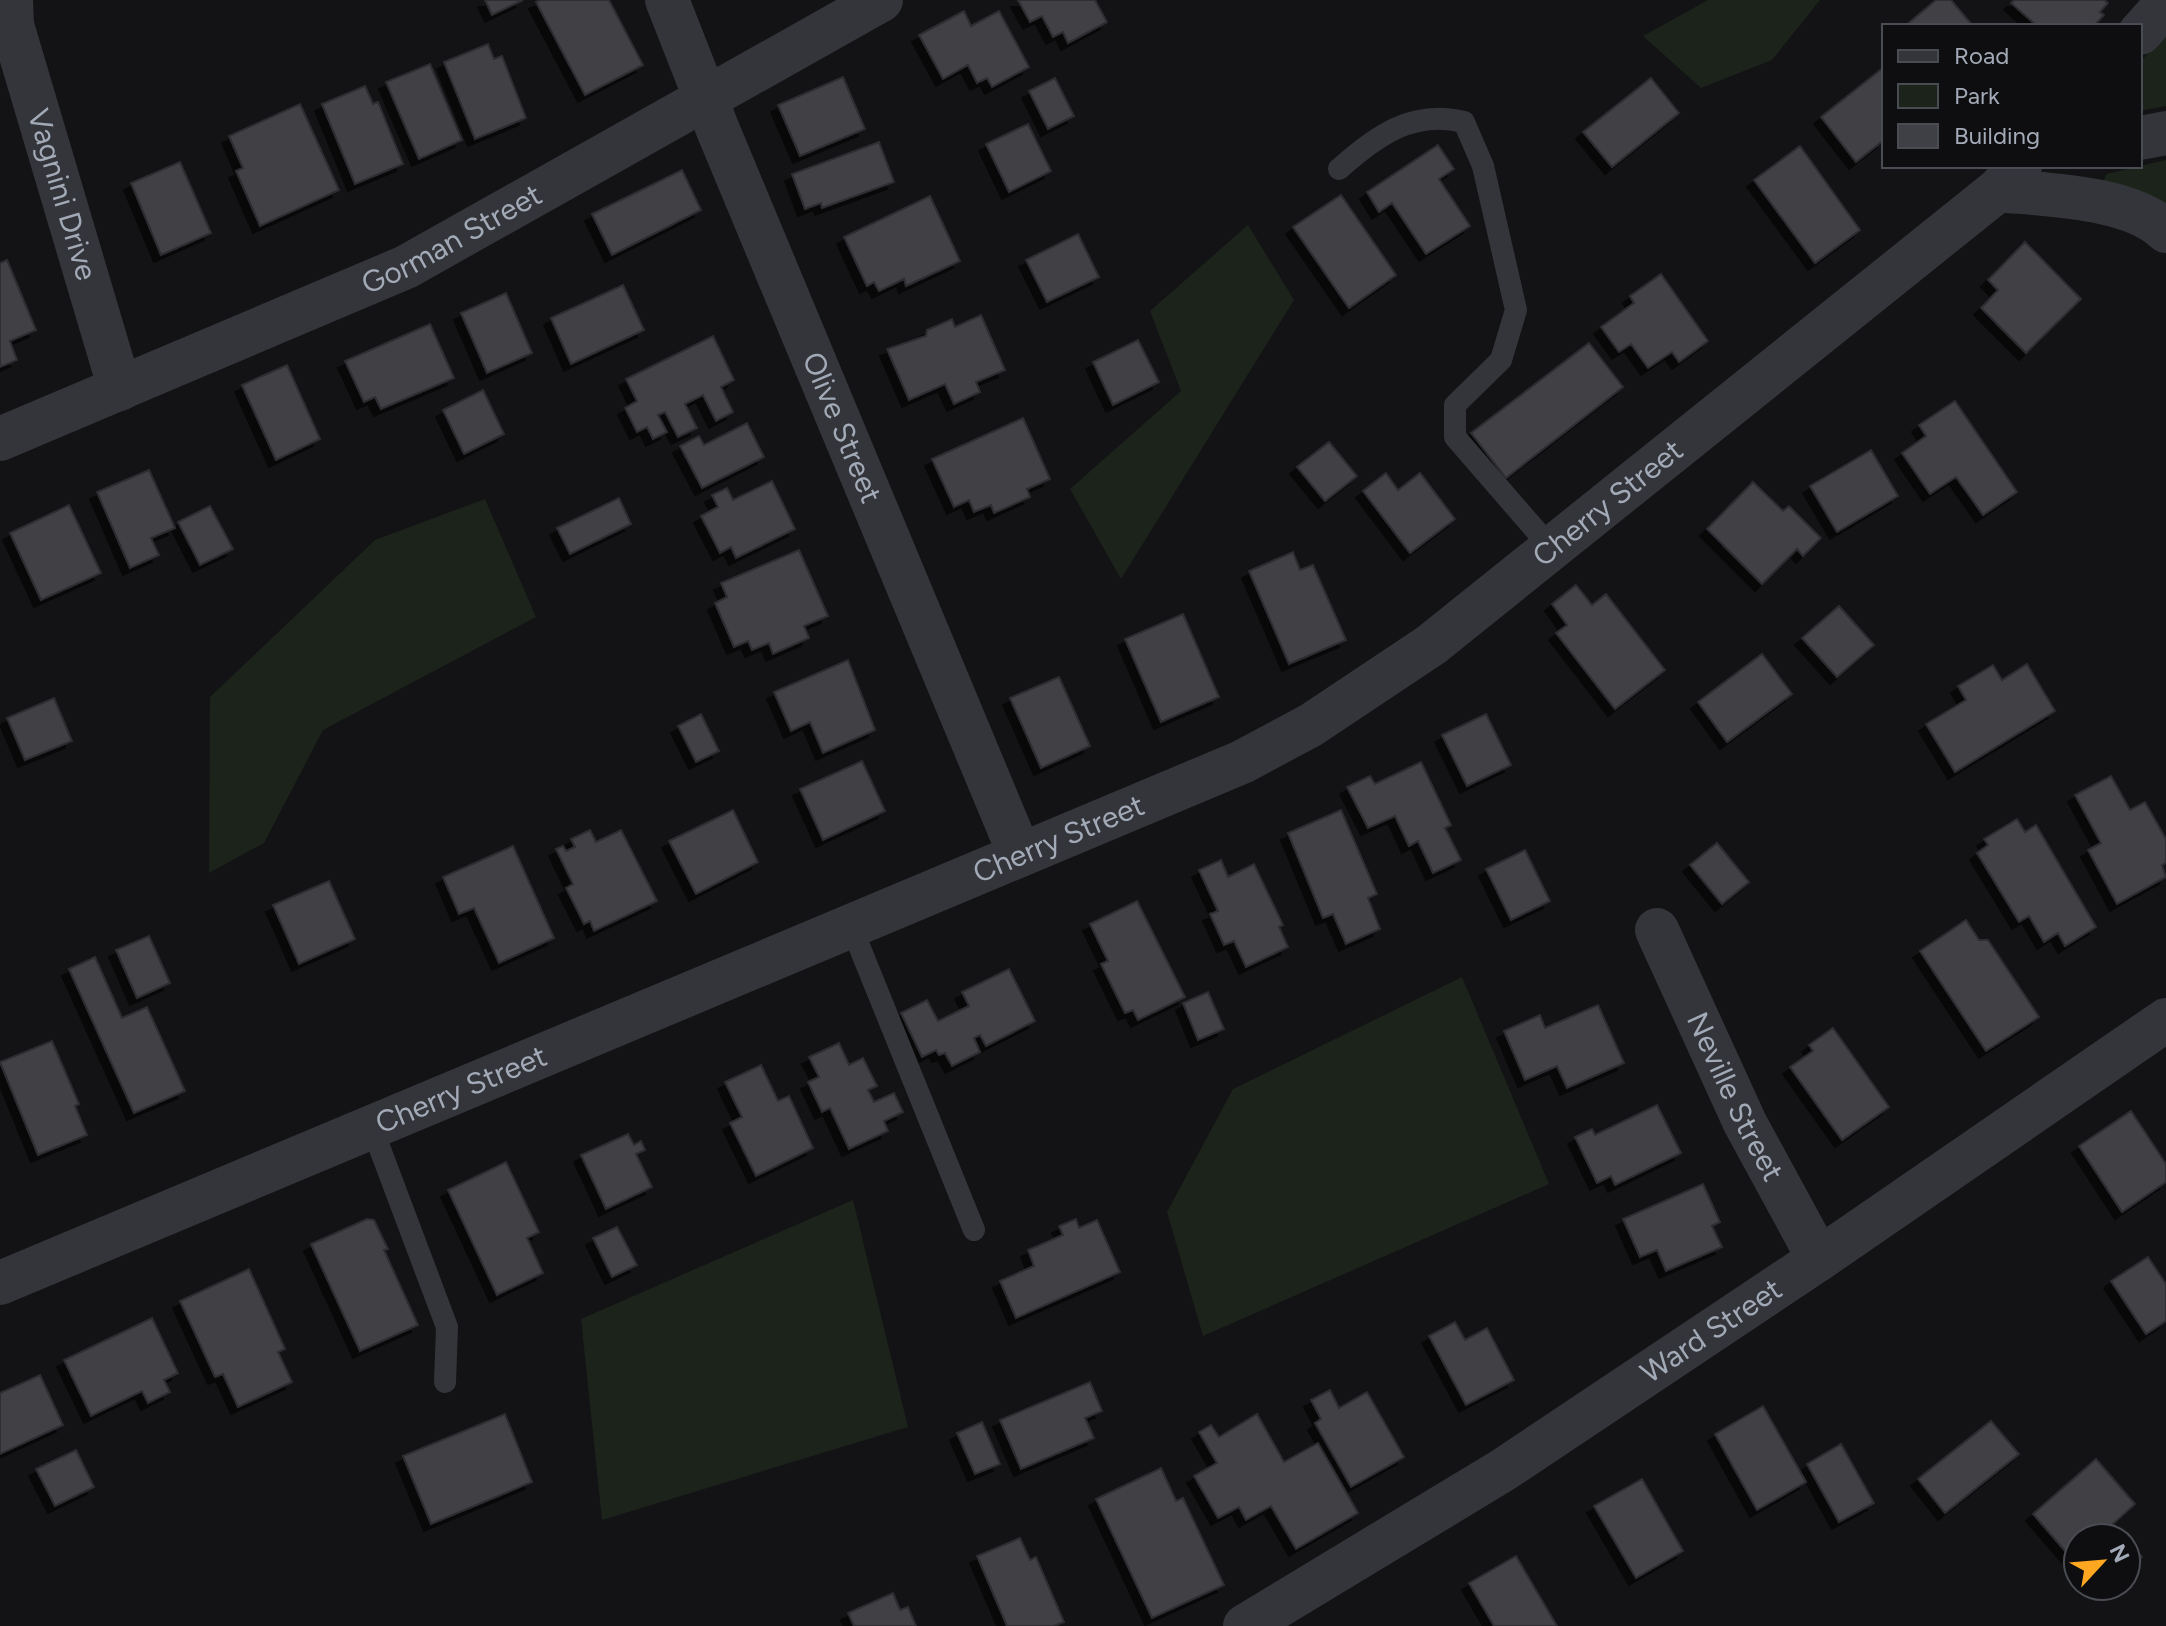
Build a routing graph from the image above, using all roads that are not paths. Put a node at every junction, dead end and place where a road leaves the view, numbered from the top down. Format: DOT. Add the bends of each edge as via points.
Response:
graph roads {
  1 [pos="11,0"];
  2 [pos="667,0"];
  3 [pos="881,0"];
  4 [pos="2166,4"];
  5 [pos="2142,31"];
  6 [pos="705,99"];
  7 [pos="2166,133"];
  8 [pos="2142,138"];
  9 [pos="2042,168"];
  10 [pos="1339,169"];
  11 [pos="2009,178"];
  12 [pos="2166,231"];
  13 [pos="120,389"];
  14 [pos="0,439"];
  15 [pos="1552,549"];
  16 [pos="1020,855"];
  17 [pos="851,926"];
  18 [pos="1657,930"];
  19 [pos="2166,1020"];
  20 [pos="371,1125"];
  21 [pos="974,1230"];
  22 [pos="1819,1259"];
  23 [pos="0,1283"];
  24 [pos="445,1382"];
  25 [pos="1245,1626"];
  1 -- 13 [label="street, Vagnini Drive" via="12,25"];
  2 -- 6 [label="street, Olive Street"];
  3 -- 6 [label="street, Gorman Street"];
  4 -- 5 [label="street"];
  6 -- 13 [label="street, Gorman Street" via="406,267"];
  6 -- 16 [label="street, Olive Street"];
  7 -- 8 [label="street"];
  9 -- 11 [label="street, Cherry Street"];
  10 -- 15 [label="lane" via="1371,140 1404,123 1441,116 1464,122 1483,166 1516,310 1501,360 1455,405 1455,437"];
  11 -- 12 [label="street" via="2117,207"];
  11 -- 15 [label="street, Cherry Street"];
  13 -- 14 [label="street, Gorman Street"];
  15 -- 16 [label="street, Cherry Street" via="1431,645 1311,725 1242,762"];
  16 -- 17 [label="street, Cherry Street"];
  17 -- 20 [label="street, Cherry Street"];
  17 -- 21 [label="lane"];
  18 -- 22 [label="street, Neville Street" via="1745,1123"];
  19 -- 22 [label="street, Ward Street"];
  20 -- 23 [label="street, Cherry Street"];
  20 -- 24 [label="lane" via="447,1327"];
  22 -- 25 [label="street, Ward Street" via="1503,1470"];
}
